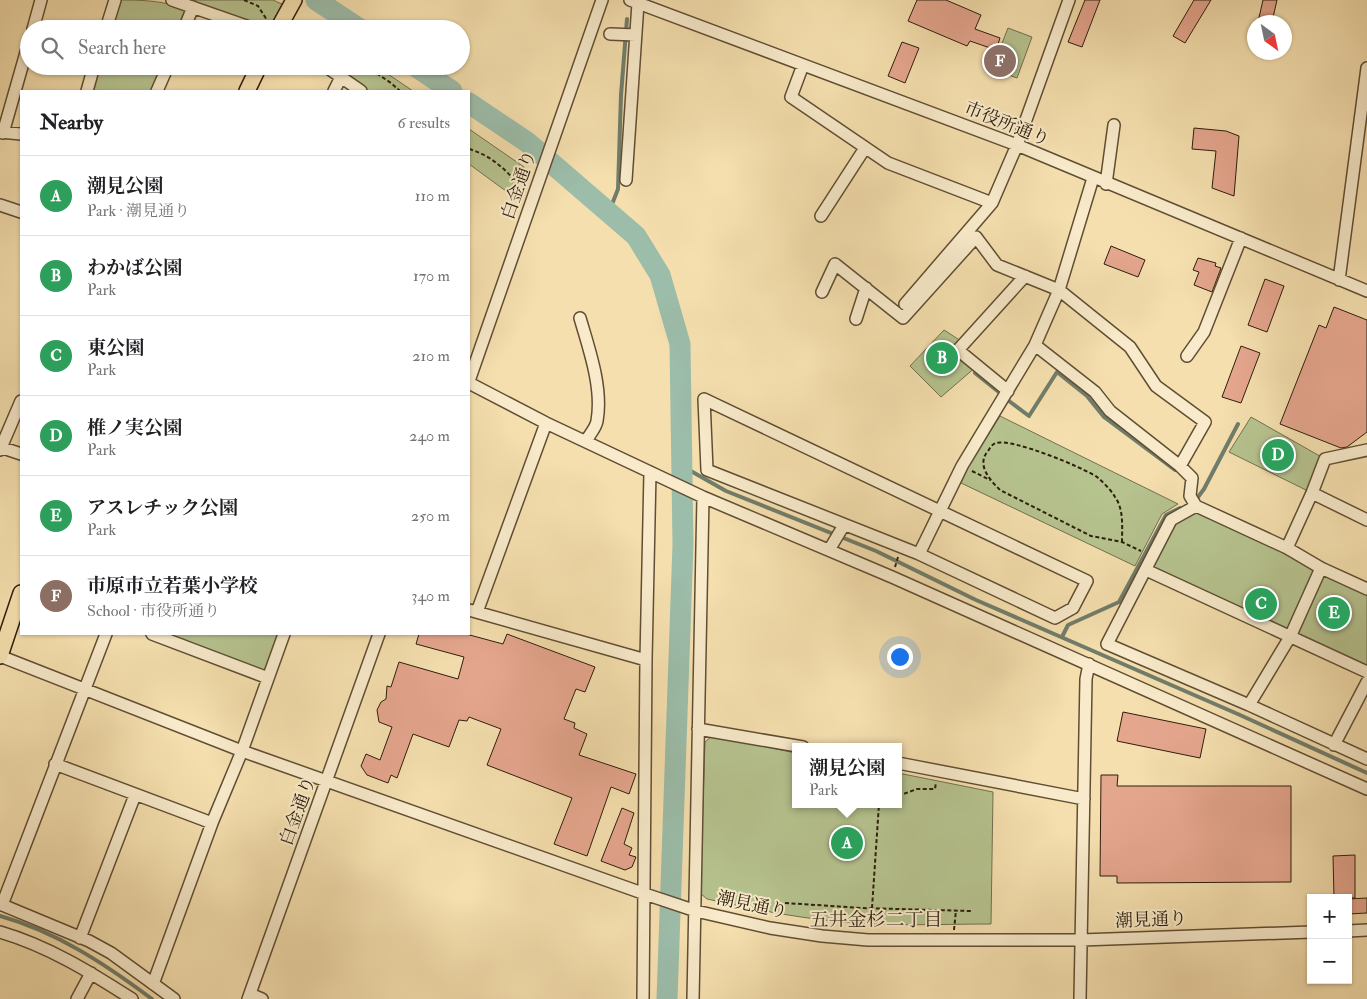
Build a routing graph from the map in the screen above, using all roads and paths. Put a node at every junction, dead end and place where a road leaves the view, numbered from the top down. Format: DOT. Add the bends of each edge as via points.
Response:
graph roads {
  1 [pos="41,0"];
  2 [pos="115,0"];
  3 [pos="172,0"];
  4 [pos="244,0"];
  5 [pos="602,0"];
  6 [pos="1069,0"];
  7 [pos="634,2"];
  8 [pos="292,4"];
  9 [pos="193,7"];
  10 [pos="35,20"];
  11 [pos="109,20"];
  12 [pos="188,20"];
  13 [pos="230,20"];
  14 [pos="270,20"];
  15 [pos="277,20"];
  16 [pos="610,34"];
  17 [pos="636,36"];
  18 [pos="803,65"];
  19 [pos="1367,68"];
  20 [pos="20,72"];
  21 [pos="91,75"];
  22 [pos="164,75"];
  23 [pos="255,75"];
  24 [pos="379,75"];
  25 [pos="341,76"];
  26 [pos="86,90"];
  27 [pos="157,90"];
  28 [pos="247,90"];
  29 [pos="334,90"];
  30 [pos="360,90"];
  31 [pos="399,90"];
  32 [pos="1114,125"];
  33 [pos="2,133"];
  34 [pos="20,134"];
  35 [pos="1016,145"];
  36 [pos="865,148"];
  37 [pos="470,149"];
  38 [pos="1093,178"];
  39 [pos="626,180"];
  40 [pos="518,184"];
  41 [pos="1106,184"];
  42 [pos="992,203"];
  43 [pos="0,205"];
  44 [pos="20,212"];
  45 [pos="821,216"];
  46 [pos="1241,238"];
  47 [pos="1025,276"];
  48 [pos="1339,280"];
  49 [pos="866,288"];
  50 [pos="1060,290"];
  51 [pos="1367,291"];
  52 [pos="822,292"];
  53 [pos="898,313"];
  54 [pos="580,318"];
  55 [pos="856,319"];
  56 [pos="1035,345"];
  57 [pos="1187,356"];
  58 [pos="470,379"];
  59 [pos="470,383"];
  60 [pos="1008,392"];
  61 [pos="20,402"];
  62 [pos="546,423"];
  63 [pos="586,442"];
  64 [pos="0,448"];
  65 [pos="1367,450"];
  66 [pos="20,454"];
  67 [pos="962,466"];
  68 [pos="1180,466"];
  69 [pos="650,472"];
  70 [pos="990,480"];
  71 [pos="1312,493"];
  72 [pos="703,497"];
  73 [pos="1196,506"];
  74 [pos="941,511"];
  75 [pos="1367,520"];
  76 [pos="844,525"];
  77 [pos="1122,542"];
  78 [pos="901,547"];
  79 [pos="1287,548"];
  80 [pos="1136,549"];
  81 [pos="829,550"];
  82 [pos="919,554"];
  83 [pos="1320,568"];
  84 [pos="1146,570"];
  85 [pos="892,577"];
  86 [pos="1367,589"];
  87 [pos="20,597"];
  88 [pos="473,611"];
  89 [pos="106,635"];
  90 [pos="155,635"];
  91 [pos="284,635"];
  92 [pos="380,635"];
  93 [pos="1290,637"];
  94 [pos="0,656"];
  95 [pos="646,660"];
  96 [pos="1090,664"];
  97 [pos="1367,672"];
  98 [pos="268,678"];
  99 [pos="1367,682"];
  100 [pos="85,689"];
  101 [pos="1249,705"];
  102 [pos="698,728"];
  103 [pos="792,745"];
  104 [pos="1334,745"];
  105 [pos="242,751"];
  106 [pos="1367,759"];
  107 [pos="55,764"];
  108 [pos="902,764"];
  109 [pos="938,770"];
  110 [pos="327,782"];
  111 [pos="1367,789"];
  112 [pos="135,794"];
  113 [pos="902,795"];
  114 [pos="1084,799"];
  115 [pos="879,808"];
  116 [pos="212,822"];
  117 [pos="645,894"];
  118 [pos="785,903"];
  119 [pos="1,905"];
  120 [pos="872,908"];
  121 [pos="956,910"];
  122 [pos="696,911"];
  123 [pos="971,911"];
  124 [pos="1367,930"];
  125 [pos="1352,931"];
  126 [pos="0,932"];
  127 [pos="1307,932"];
  128 [pos="80,938"];
  129 [pos="954,940"];
  130 [pos="1081,940"];
  131 [pos="91,972"];
  132 [pos="153,984"];
  133 [pos="249,997"];
  134 [pos="77,999"];
  135 [pos="132,999"];
  136 [pos="174,999"];
  137 [pos="262,999"];
  138 [pos="643,999"];
  139 [pos="693,999"];
  140 [pos="1080,999"];
  1 -- 10 [label="street"];
  2 -- 11 [label="street"];
  3 -- 9 [label="street"];
  4 -- 14 [label="path" via="258,6"];
  5 -- 58 [label="street, 白金通り"];
  6 -- 35 [label="street"];
  7 -- 17 [label="street"];
  7 -- 18 [label="street, 市役所通り"];
  8 -- 15 [label="main road"];
  9 -- 12 [label="street"];
  9 -- 13 [label="street"];
  16 -- 17 [label="street"];
  17 -- 39 [label="street"];
  18 -- 35 [label="street, 市役所通り"];
  18 -- 36 [label="street" via="791,96"];
  19 -- 48 [label="street"];
  20 -- 33 [label="street"];
  21 -- 26 [label="street"];
  22 -- 27 [label="street"];
  23 -- 28 [label="main road"];
  24 -- 31 [label="path"];
  25 -- 29 [label="street"];
  25 -- 30 [label="street"];
  32 -- 41 [label="street"];
  33 -- 34 [label="street"];
  35 -- 38 [label="street, 市役所通り"];
  35 -- 42 [label="street"];
  36 -- 42 [label="street" via="888,163"];
  36 -- 45 [label="street"];
  37 -- 40 [label="path" via="495,162"];
  38 -- 41 [label="street, 市役所通り"];
  38 -- 50 [label="street"];
  41 -- 46 [label="street, 市役所通り"];
  42 -- 53 [label="street"];
  43 -- 44 [label="street"];
  46 -- 48 [label="street, 市役所通り"];
  46 -- 57 [label="street" via="1204,332"];
  47 -- 50 [label="street"];
  47 -- 53 [label="street" via="997,265 976,237 903,318"];
  47 -- 60 [label="street" via="958,350"];
  48 -- 51 [label="street, 市役所通り"];
  49 -- 52 [label="street" via="835,264"];
  49 -- 53 [label="street"];
  49 -- 55 [label="street"];
  50 -- 56 [label="street"];
  50 -- 68 [label="street" via="1130,347 1156,386 1206,422"];
  54 -- 63 [label="street" via="593,361 598,395 597,422"];
  56 -- 60 [label="street"];
  56 -- 68 [label="street" via="1095,392 1110,411"];
  59 -- 62 [label="street"];
  60 -- 67 [label="street"];
  61 -- 64 [label="street"];
  62 -- 63 [label="street"];
  62 -- 88 [label="street"];
  63 -- 69 [label="street"];
  64 -- 66 [label="street"];
  65 -- 71 [label="street" via="1325,459"];
  67 -- 70 [label="path"];
  67 -- 74 [label="street"];
  68 -- 73 [label="street" via="1192,478 1190,496"];
  69 -- 72 [label="street"];
  69 -- 95 [label="street"];
  70 -- 77 [label="path" via="1000,490 1091,536"];
  70 -- 77 [label="path" via="983,463 986,453 997,442 1019,445 1079,468 1097,477 1116,498"];
  71 -- 75 [label="street"];
  71 -- 79 [label="street"];
  72 -- 81 [label="street"];
  72 -- 102 [label="street"];
  73 -- 79 [label="street"];
  73 -- 84 [label="street" via="1171,520"];
  74 -- 76 [label="street" via="704,399 707,470"];
  74 -- 82 [label="street"];
  74 -- 82 [label="street" via="1087,582 1073,608 1055,618"];
  76 -- 78 [label="street"];
  76 -- 81 [label="street"];
  77 -- 80 [label="path"];
  78 -- 82 [label="street"];
  78 -- 85 [label="path"];
  79 -- 83 [label="street"];
  81 -- 85 [label="street"];
  83 -- 86 [label="street"];
  83 -- 93 [label="street"];
  84 -- 93 [label="street"];
  84 -- 101 [label="street" via="1107,644"];
  85 -- 96 [label="street"];
  87 -- 94 [label="main road"];
  88 -- 95 [label="street"];
  89 -- 100 [label="street"];
  90 -- 98 [label="street"];
  91 -- 98 [label="street"];
  92 -- 110 [label="street, 白金通り"];
  93 -- 97 [label="street"];
  93 -- 101 [label="street"];
  94 -- 100 [label="street, 潮見通り"];
  95 -- 117 [label="street"];
  96 -- 111 [label="street"];
  96 -- 114 [label="street" via="1086,679"];
  98 -- 105 [label="street"];
  99 -- 104 [label="street"];
  100 -- 105 [label="street, 潮見通り"];
  100 -- 107 [label="street"];
  101 -- 104 [label="street"];
  102 -- 103 [label="street"];
  102 -- 122 [label="street"];
  104 -- 106 [label="street"];
  105 -- 110 [label="street, 潮見通り"];
  105 -- 116 [label="street"];
  107 -- 112 [label="street"];
  107 -- 119 [label="street"];
  108 -- 109 [label="street"];
  109 -- 113 [label="path" via="935,789 917,789"];
  109 -- 114 [label="street"];
  110 -- 117 [label="street, 潮見通り"];
  110 -- 133 [label="street, 白金通り"];
  112 -- 116 [label="street"];
  112 -- 128 [label="street"];
  114 -- 130 [label="street"];
  115 -- 120 [label="path"];
  116 -- 132 [label="street"];
  117 -- 122 [label="street, 潮見通り"];
  117 -- 138 [label="street"];
  118 -- 120 [label="path"];
  119 -- 128 [label="street"];
  120 -- 121 [label="path"];
  121 -- 123 [label="path"];
  121 -- 129 [label="path"];
  122 -- 129 [label="street, 潮見通り" via="822,936 868,940"];
  122 -- 139 [label="street"];
  124 -- 125 [label="street"];
  126 -- 131 [label="street" via="48,949"];
  127 -- 130 [label="street, 潮見通り"];
  128 -- 132 [label="street" via="111,953"];
  129 -- 130 [label="street, 潮見通り"];
  130 -- 140 [label="street"];
  131 -- 134 [label="street"];
  131 -- 135 [label="street"];
  132 -- 136 [label="street"];
  133 -- 137 [label="street"];
}
